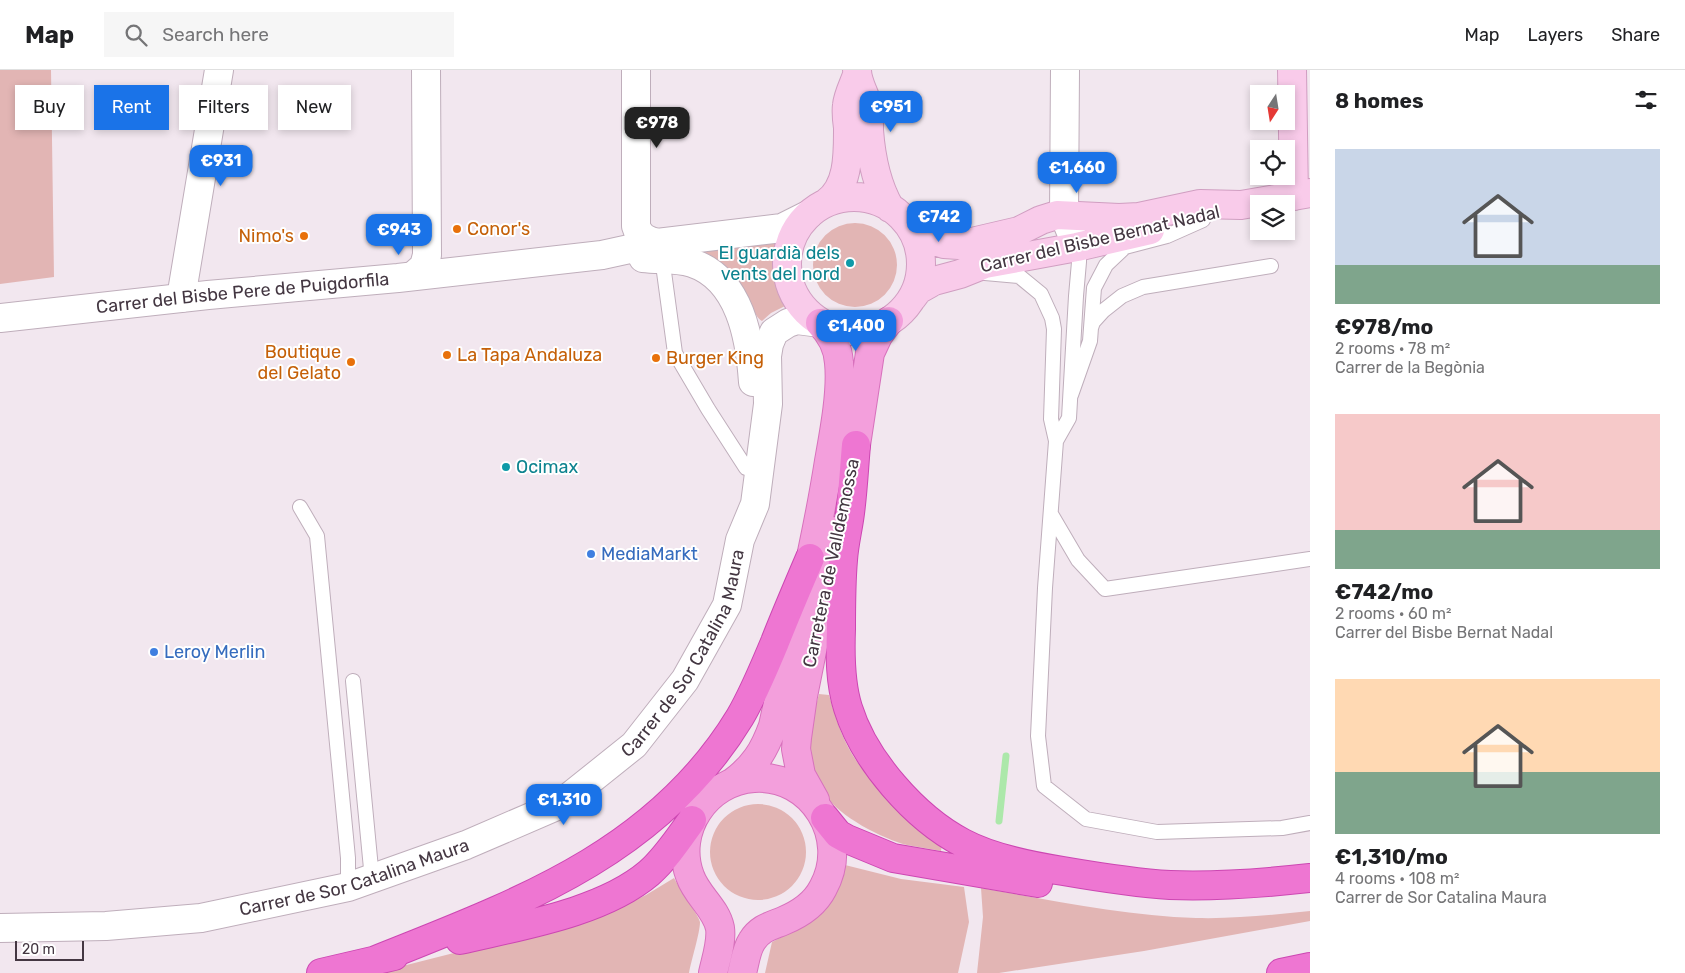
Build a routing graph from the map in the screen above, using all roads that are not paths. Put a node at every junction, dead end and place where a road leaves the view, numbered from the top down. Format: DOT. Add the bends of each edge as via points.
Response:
graph roads {
  1 [pos="219,70"];
  2 [pos="426,70"];
  3 [pos="636,70"];
  4 [pos="1065,70"];
  5 [pos="1292,70"];
  6 [pos="857,73"];
  7 [pos="1302,195"];
  8 [pos="1241,205"];
  9 [pos="817,209"];
  10 [pos="1064,215"];
  11 [pos="898,216"];
  12 [pos="1203,220"];
  13 [pos="1076,247"];
  14 [pos="653,251"];
  15 [pos="1271,266"];
  16 [pos="960,274"];
  17 [pos="413,276"];
  18 [pos="181,298"];
  19 [pos="912,298"];
  20 [pos="0,318"];
  21 [pos="889,321"];
  22 [pos="820,323"];
  23 [pos="1090,329"];
  24 [pos="1071,395"];
  25 [pos="1056,441"];
  26 [pos="856,445"];
  27 [pos="746,468"];
  28 [pos="300,507"];
  29 [pos="1051,514"];
  30 [pos="740,540"];
  31 [pos="810,558"];
  32 [pos="1310,559"];
  33 [pos="352,681"];
  34 [pos="732,783"];
  35 [pos="822,812"];
  36 [pos="692,820"];
  37 [pos="1310,823"];
  38 [pos="1310,878"];
  39 [pos="360,883"];
  40 [pos="1310,896"];
  41 [pos="0,928"];
  42 [pos="376,960"];
  43 [pos="744,963"];
  44 [pos="715,964"];
  45 [pos="1310,967"];
  46 [pos="321,973"];
  47 [pos="1281,973"];
  1 -- 18 [label="street"];
  2 -- 17 [label="street" via="427,255 424,266"];
  3 -- 14 [label="street" via="636,226"];
  4 -- 10 [label="street"];
  5 -- 7 [label="street"];
  6 -- 9 [label="street" via="847,104 848,148 844,174 838,191"];
  6 -- 11 [label="street" via="868,104 871,151 880,190"];
  7 -- 8 [label="street, Carrer del Bisbe Bernat Nadal"];
  8 -- 10 [label="street, Carrer del Bisbe Bernat Nadal" via="1200,204 1152,215 1119,218"];
  8 -- 12 [label="street, Carrer del Bisbe Bernat Nadal"];
  9 -- 11 [label="street" via="846,197 857,197 869,199"];
  9 -- 14 [label="street, Carrer del Bisbe Pere de Puigdorfila" via="782,228"];
  9 -- 22 [label="street" via="794,233 787,252 787,274 800,304"];
  10 -- 11 [label="street, Carrer del Bisbe Bernat Nadal" via="1041,220 1018,231 959,245 934,242"];
  10 -- 13 [label="street"];
  11 -- 19 [label="street" via="917,243 921,265"];
  12 -- 13 [label="street, Carrer del Bisbe Bernat Nadal"];
  12 -- 23 [label="lane" via="1167,236 1125,247 1112,258 1094,288"];
  13 -- 16 [label="street, Carrer del Bisbe Bernat Nadal" via="985,264"];
  13 -- 24 [label="lane" via="1079,262"];
  14 -- 17 [label="street, Carrer del Bisbe Pere de Puigdorfila"];
  14 -- 27 [label="lane" via="664,272 674,353"];
  14 -- 27 [label="street" via="711,272 727,288 737,307 751,360 754,389"];
  15 -- 23 [label="lane" via="1148,286 1122,296 1097,317"];
  16 -- 19 [label="street, Carrer del Bisbe Bernat Nadal" via="934,281 918,290"];
  16 -- 25 [label="lane" via="1019,276 1041,294 1054,329 1051,419"];
  17 -- 18 [label="street, Carrer del Bisbe Pere de Puigdorfila"];
  18 -- 20 [label="street, Carrer del Bisbe Pere de Puigdorfila"];
  19 -- 21 [label="street"];
  21 -- 22 [label="street" via="878,327 855,331"];
  21 -- 26 [label="main road, Carretera de Valldemossa" via="870,352"];
  22 -- 30 [label="street, Carrer de Sor Catalina Maura" via="797,320 774,332 771,338 767,356 768,404 755,504"];
  22 -- 31 [label="main road, Carretera de Valldemossa" via="835,345 840,379 826,482"];
  23 -- 24 [label="lane" via="1090,341"];
  24 -- 25 [label="lane" via="1069,418"];
  25 -- 29 [label="lane"];
  26 -- 35 [label="main road, Carretera de Valldemossa" via="838,520 797,738 801,775"];
  26 -- 38 [label="highway" via="841,593 840,654 844,689 848,708 865,746 912,804 933,824 965,844 1039,867 1169,885 1229,885"];
  27 -- 30 [label="street"];
  28 -- 39 [label="lane" via="318,536 348,858"];
  29 -- 32 [label="lane" via="1078,560 1105,589"];
  29 -- 37 [label="lane" via="1038,736 1044,786 1086,819 1157,832 1282,828"];
  30 -- 39 [label="street, Carrer de Sor Catalina Maura" via="727,604 685,680 634,744 560,805 466,845"];
  31 -- 34 [label="main road, Carretera de Valldemossa" via="773,726 758,757"];
  31 -- 42 [label="highway" via="759,680 739,719 708,760 654,818 599,858 534,893"];
  33 -- 39 [label="lane"];
  34 -- 35 [label="main road" via="754,778 783,781 799,790"];
  34 -- 36 [label="main road" via="708,798"];
  35 -- 40 [label="highway" via="838,834 894,858 1096,894 1198,903"];
  35 -- 43 [label="main road, Carretera de Valldemossa" via="833,842 832,866 822,890 806,909 758,933 751,942"];
  36 -- 42 [label="highway" via="660,862 636,883 608,898 543,920"];
  36 -- 44 [label="main road" via="686,841 686,863 694,885 713,910 720,927"];
  39 -- 41 [label="street, Carrer de Sor Catalina Maura" via="201,918 106,926"];
  42 -- 46 [label="highway"];
  45 -- 47 [label="highway"];
}
